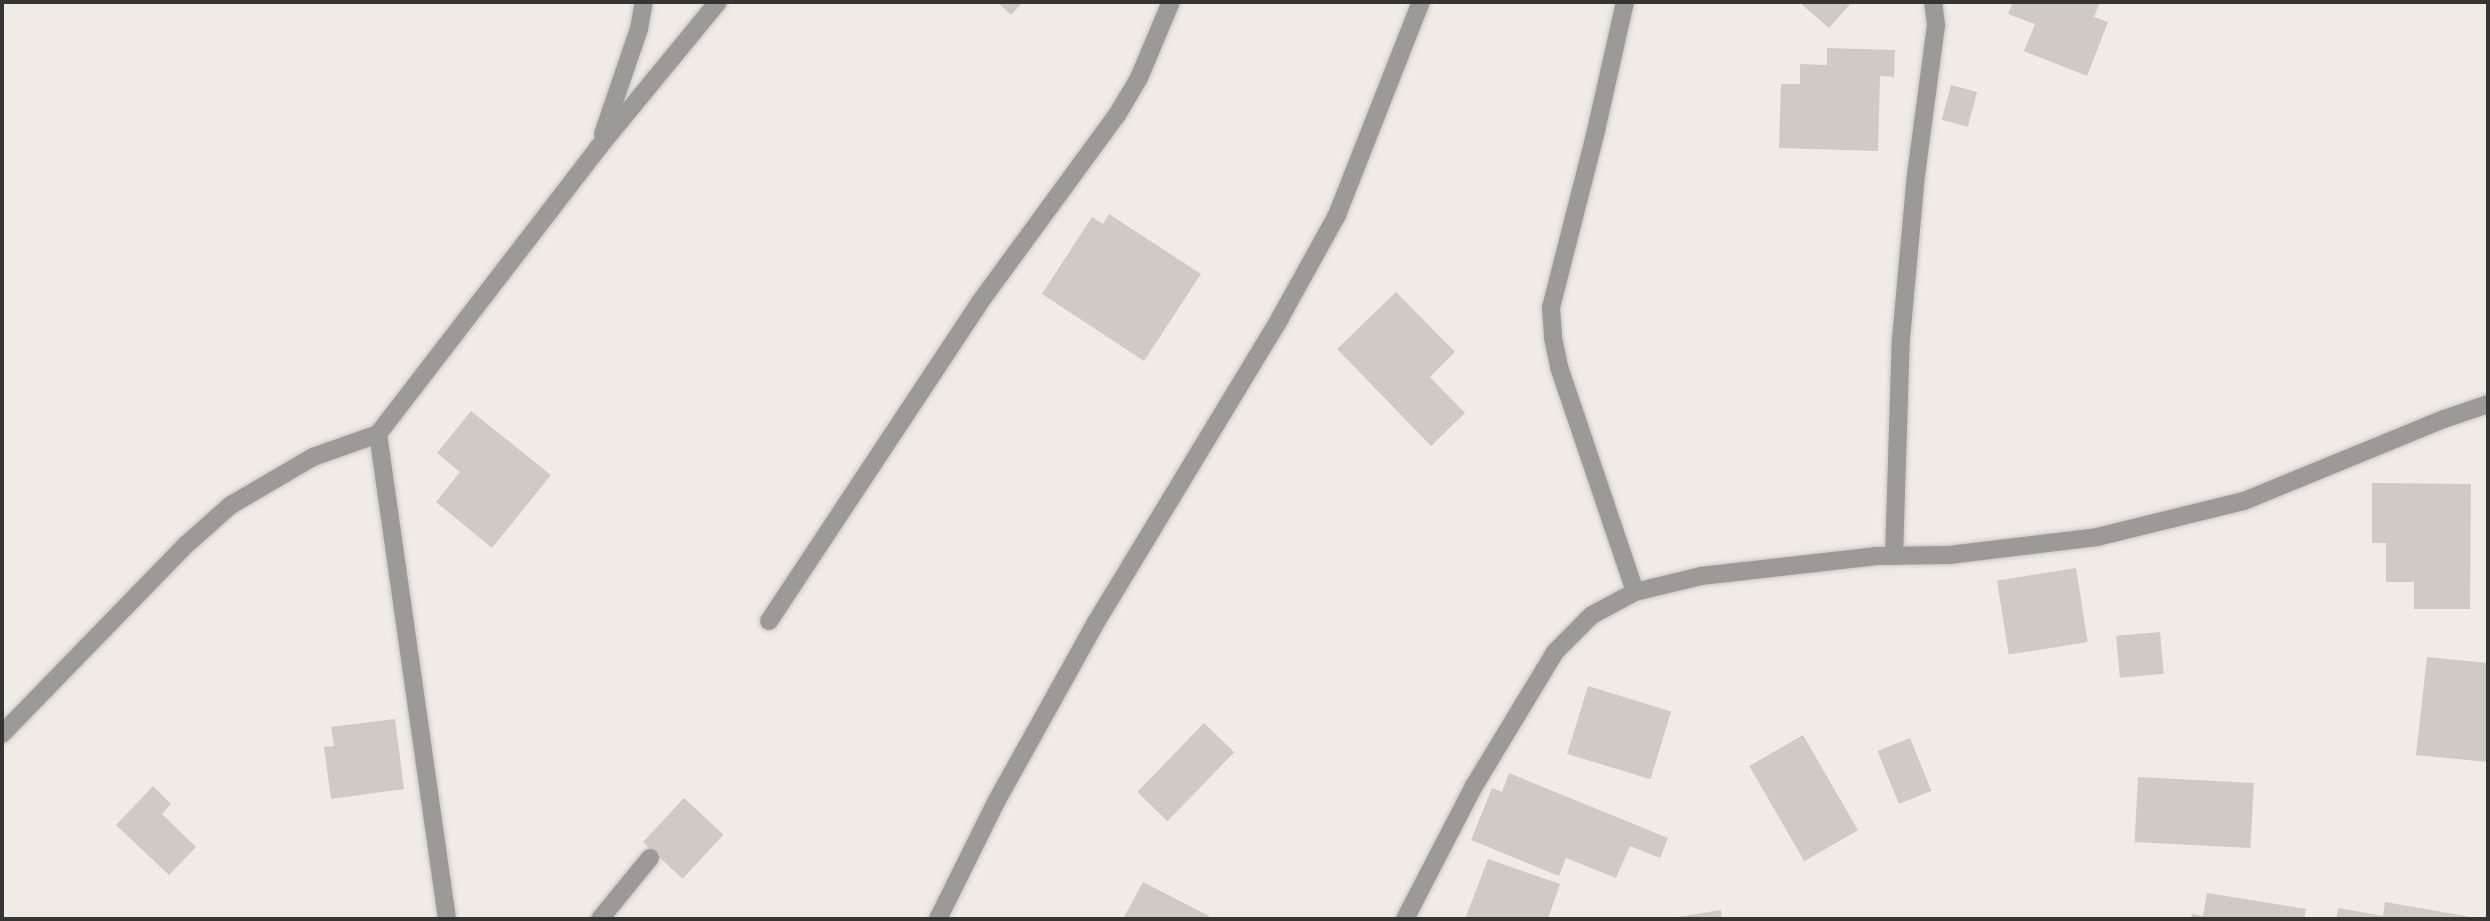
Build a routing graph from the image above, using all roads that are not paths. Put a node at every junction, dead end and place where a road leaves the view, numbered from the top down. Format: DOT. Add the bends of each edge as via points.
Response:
graph roads {
  1 [pos="644,2"];
  2 [pos="718,2"];
  3 [pos="1171,2"];
  4 [pos="1421,2"];
  5 [pos="1625,2"];
  6 [pos="1933,2"];
  7 [pos="598,148"];
  8 [pos="2488,404"];
  9 [pos="378,434"];
  10 [pos="1894,556"];
  11 [pos="1635,592"];
  12 [pos="769,621"];
  13 [pos="2,734"];
  14 [pos="650,858"];
  15 [pos="447,919"];
  16 [pos="600,919"];
  17 [pos="937,919"];
  18 [pos="1405,919"];
  1 -- 7 [label="street"];
  2 -- 7 [label="street"];
  3 -- 12 [label="street" via="1139,78 1116,115 980,302"];
  4 -- 17 [label="street" via="1337,215 1095,624"];
  5 -- 11 [label="street" via="1551,307 1559,367"];
  6 -- 10 [label="street" via="1936,25 1901,339"];
  7 -- 9 [label="street"];
  8 -- 10 [label="street" via="2244,501 2097,537 1949,555"];
  9 -- 13 [label="street" via="313,457 231,505 187,544"];
  9 -- 15 [label="street"];
  10 -- 11 [label="street" via="1701,576"];
  11 -- 18 [label="street" via="1592,615 1555,652 1474,786"];
  14 -- 16 [label="street"];
}
